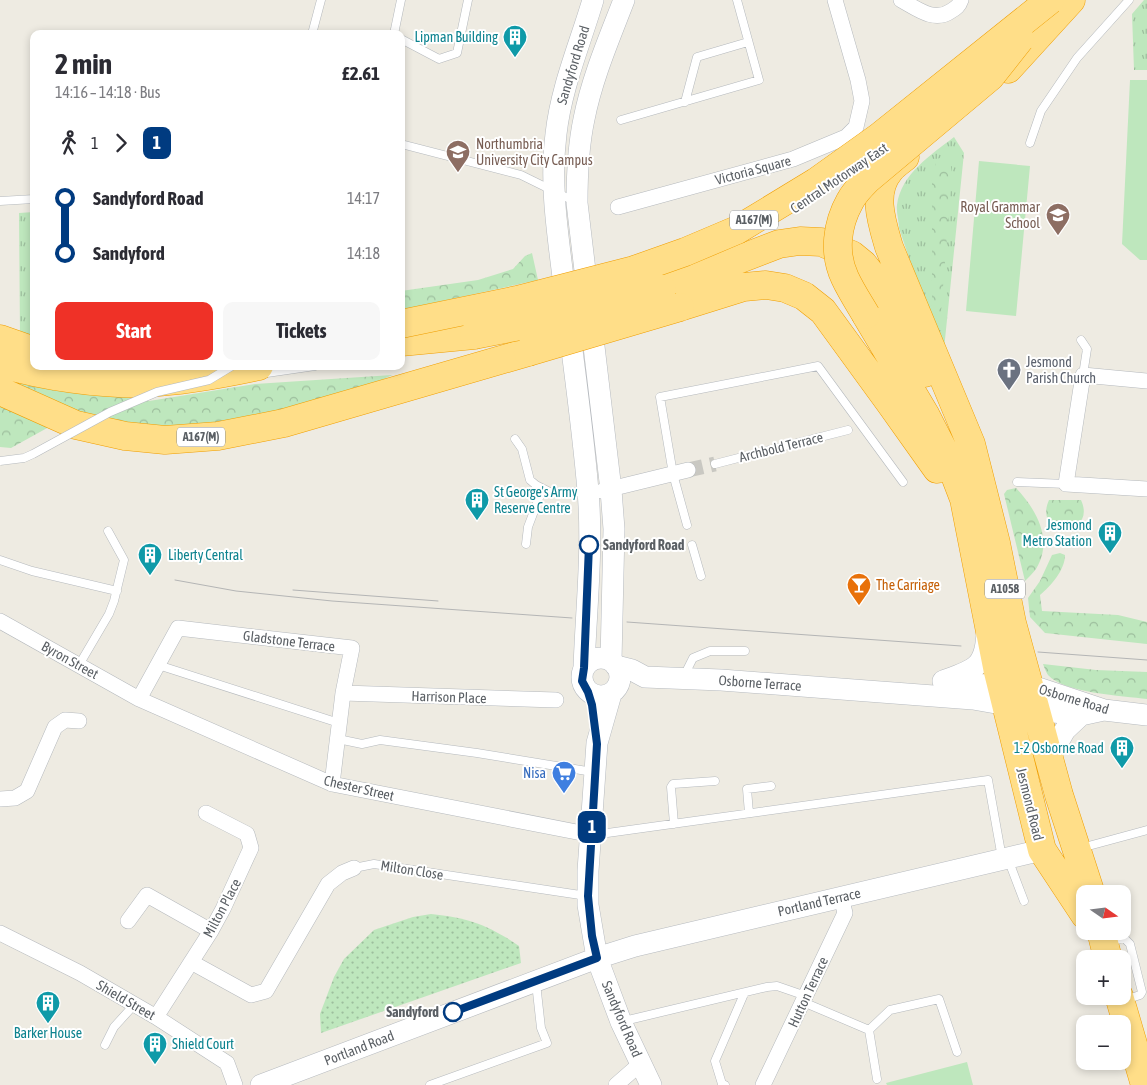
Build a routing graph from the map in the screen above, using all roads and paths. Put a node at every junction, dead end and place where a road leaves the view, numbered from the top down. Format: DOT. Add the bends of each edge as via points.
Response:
graph roads {
  1 [pos="321,0"];
  2 [pos="401,0"];
  3 [pos="468,0"];
  4 [pos="593,0"];
  5 [pos="624,0"];
  6 [pos="737,0"];
  7 [pos="834,0"];
  8 [pos="901,0"];
  9 [pos="1050,0"];
  10 [pos="1066,0"];
  11 [pos="1071,0"];
  12 [pos="1129,0"];
  13 [pos="960,3"];
  14 [pos="313,30"];
  15 [pos="395,30"];
  16 [pos="405,41"];
  17 [pos="748,42"];
  18 [pos="685,102"];
  19 [pos="621,120"];
  20 [pos="1030,143"];
  21 [pos="405,145"];
  22 [pos="553,190"];
  23 [pos="30,199"];
  24 [pos="0,201"];
  25 [pos="577,203"];
  26 [pos="618,207"];
  27 [pos="665,289"];
  28 [pos="405,323"];
  29 [pos="474,335"];
  30 [pos="405,336"];
  31 [pos="0,339"];
  32 [pos="1081,340"];
  33 [pos="405,342"];
  34 [pos="444,346"];
  35 [pos="30,350"];
  36 [pos="0,364"];
  37 [pos="225,370"];
  38 [pos="237,370"];
  39 [pos="285,370"];
  40 [pos="1083,374"];
  41 [pos="209,380"];
  42 [pos="1147,382"];
  43 [pos="0,391"];
  44 [pos="848,430"];
  45 [pos="515,439"];
  46 [pos="0,461"];
  47 [pos="715,464"];
  48 [pos="681,472"];
  49 [pos="903,482"];
  50 [pos="1017,482"];
  51 [pos="1066,484"];
  52 [pos="1147,488"];
  53 [pos="542,490"];
  54 [pos="611,490"];
  55 [pos="588,492"];
  56 [pos="982,494"];
  57 [pos="687,525"];
  58 [pos="108,531"];
  59 [pos="972,540"];
  60 [pos="526,544"];
  61 [pos="692,545"];
  62 [pos="0,560"];
  63 [pos="701,576"];
  64 [pos="117,591"];
  65 [pos="987,620"];
  66 [pos="0,621"];
  67 [pos="744,651"];
  68 [pos="78,665"];
  69 [pos="158,665"];
  70 [pos="584,668"];
  71 [pos="614,676"];
  72 [pos="683,678"];
  73 [pos="588,692"];
  74 [pos="343,693"];
  75 [pos="907,694"];
  76 [pos="1003,694"];
  77 [pos="1033,697"];
  78 [pos="139,699"];
  79 [pos="556,700"];
  80 [pos="1104,710"];
  81 [pos="1081,714"];
  82 [pos="1147,714"];
  83 [pos="79,721"];
  84 [pos="340,723"];
  85 [pos="338,739"];
  86 [pos="597,744"];
  87 [pos="1050,760"];
  88 [pos="596,772"];
  89 [pos="715,781"];
  90 [pos="332,784"];
  91 [pos="771,786"];
  92 [pos="0,799"];
  93 [pos="206,813"];
  94 [pos="750,813"];
  95 [pos="674,824"];
  96 [pos="1147,830"];
  97 [pos="592,835"];
  98 [pos="1083,848"];
  99 [pos="1042,850"];
  100 [pos="1005,860"];
  101 [pos="354,868"];
  102 [pos="1089,885"];
  103 [pos="588,896"];
  104 [pos="841,897"];
  105 [pos="1024,901"];
  106 [pos="1076,901"];
  107 [pos="128,921"];
  108 [pos="211,931"];
  109 [pos="0,933"];
  110 [pos="1102,941"];
  111 [pos="597,958"];
  112 [pos="191,962"];
  113 [pos="535,981"];
  114 [pos="744,994"];
  115 [pos="1131,997"];
  116 [pos="804,999"];
  117 [pos="134,1005"];
  118 [pos="1122,1005"];
  119 [pos="156,1017"];
  120 [pos="621,1022"];
  121 [pos="869,1030"];
  122 [pos="105,1045"];
  123 [pos="957,1052"];
  124 [pos="640,1064"];
  125 [pos="878,1079"];
  126 [pos="235,1085"];
  127 [pos="261,1085"];
  128 [pos="430,1085"];
  129 [pos="616,1085"];
  130 [pos="651,1085"];
  131 [pos="725,1085"];
  132 [pos="763,1085"];
  133 [pos="1146,1085"];
  1 -- 14 [label="lane"];
  2 -- 15 [label="lane"];
  3 -- 16 [label="lane" via="457,53 439,59"];
  4 -- 22 [label="main road, Sandyford Road" via="561,104"];
  5 -- 25 [label="main road, Sandyford Road" via="599,66 584,120 577,173"];
  6 -- 17 [label="lane"];
  7 -- 26 [label="street, Victoria Square" via="862,101 856,127 846,137 793,159"];
  8 -- 13 [label="street" via="931,16 945,16"];
  9 -- 28 [label="highway, Central Motorway East / A167(M), bridge" via="879,137 816,182 737,230 634,270 517,300"];
  9 -- 59 [label="highway, A167(M), bridge" via="990,77 867,180 841,218 839,260 845,277 951,465 964,500"];
  10 -- 27 [label="highway, Central Motorway East / A167(M)" via="953,103"];
  11 -- 56 [label="highway" via="999,78 910,151 889,172 882,185 879,205 884,231 971,444"];
  12 -- 20 [label="lane" via="1077,58 1041,111"];
  17 -- 18 [label="lane" via="697,58"];
  17 -- 18 [label="lane" via="759,80"];
  18 -- 19 [label="lane"];
  21 -- 22 [label="lane" via="521,175"];
  22 -- 25 [label="lane"];
  22 -- 55 [label="main road, Sandyford Road"];
  23 -- 24 [label="lane"];
  25 -- 54 [label="main road, Sandyford Road"];
  27 -- 29 [label="highway, A167(M), bridge"];
  27 -- 30 [label="highway, Central Motorway East / A167(M)" via="516,308"];
  27 -- 43 [label="highway, A167(M), bridge" via="528,352 284,423 218,436 165,440 125,436 76,425"];
  27 -- 56 [label="highway, A167(M)" via="779,244 821,242 852,255 874,278 930,382"];
  27 -- 59 [label="highway, A167(M)" via="766,285 804,296 823,311 944,479"];
  29 -- 33 [label="highway, A167(M)"];
  29 -- 34 [label="lane"];
  31 -- 35 [label="highway"];
  32 -- 40 [label="lane" via="1087,349"];
  36 -- 38 [label="highway" via="51,375 143,383"];
  37 -- 41 [label="lane, bridge"];
  39 -- 41 [label="lane"];
  40 -- 42 [label="street"];
  40 -- 51 [label="street"];
  41 -- 46 [label="lane, bridge" via="156,392 110,412 24,458"];
  44 -- 47 [label="lane, Archbold Terrace"];
  45 -- 53 [label="lane" via="522,449 530,480"];
  48 -- 49 [label="lane" via="660,397 818,366"];
  48 -- 54 [label="street"];
  48 -- 57 [label="lane"];
  50 -- 51 [label="lane"];
  51 -- 52 [label="street"];
  53 -- 55 [label="lane"];
  53 -- 60 [label="lane" via="528,527"];
  54 -- 55 [label="street"];
  54 -- 71 [label="main road, Sandyford Road"];
  55 -- 70 [label="main road, Sandyford Road"];
  56 -- 77 [label="highway, A1058"];
  58 -- 64 [label="lane" via="124,560"];
  59 -- 65 [label="highway, A1058"];
  61 -- 63 [label="lane"];
  62 -- 64 [label="lane"];
  64 -- 68 [label="lane" via="109,614"];
  65 -- 75 [label="main road" via="986,644 980,663 968,671"];
  65 -- 76 [label="highway, A1058"];
  66 -- 68 [label="street, Byron Street"];
  67 -- 72 [label="lane" via="710,651 693,658"];
  68 -- 78 [label="street, Byron Street"];
  69 -- 74 [label="street, Gladstone Terrace" via="178,628 352,648"];
  69 -- 78 [label="street"];
  69 -- 84 [label="lane"];
  70 -- 71 [label="main road" via="593,660 606,659"];
  70 -- 73 [label="main road" via="582,681"];
  71 -- 72 [label="main road, Osborne Terrace" via="632,670 645,677"];
  71 -- 73 [label="main road" via="599,697"];
  71 -- 86 [label="main road, Sandyford Road"];
  72 -- 75 [label="main road, Osborne Terrace"];
  73 -- 86 [label="main road, Sandyford Road"];
  74 -- 79 [label="street, Harrison Place"];
  74 -- 84 [label="street, Gladstone Terrace"];
  75 -- 76 [label="main road, Osborne Terrace"];
  76 -- 77 [label="main road, Osborne Road"];
  76 -- 99 [label="highway, Jesmond Road / A1058"];
  77 -- 80 [label="main road, Osborne Road"];
  77 -- 81 [label="main road"];
  77 -- 87 [label="highway, A1058"];
  78 -- 90 [label="street, Chester Street"];
  80 -- 81 [label="main road"];
  80 -- 82 [label="main road, Osborne Road"];
  81 -- 87 [label="main road" via="1066,730"];
  83 -- 92 [label="street" via="65,720 55,727 27,791 15,798"];
  84 -- 85 [label="street, Gladstone Terrace"];
  85 -- 88 [label="lane" via="362,744 380,740"];
  85 -- 90 [label="street, Gladstone Terrace"];
  86 -- 88 [label="main road, Sandyford Road"];
  87 -- 98 [label="highway, A1058"];
  87 -- 99 [label="highway, A1058" via="1049,780 1062,833 1058,844"];
  88 -- 97 [label="main road, Sandyford Road"];
  89 -- 95 [label="lane" via="673,784"];
  90 -- 97 [label="street, Chester Street"];
  91 -- 94 [label="lane" via="747,789"];
  93 -- 108 [label="street, Milton Place" via="247,834 251,848"];
  94 -- 95 [label="lane"];
  94 -- 100 [label="lane" via="988,780"];
  95 -- 97 [label="lane"];
  96 -- 98 [label="lane"];
  97 -- 103 [label="main road, Sandyford Road"];
  98 -- 102 [label="highway, A1058"];
  99 -- 100 [label="main road, Portland Terrace"];
  99 -- 106 [label="highway, Jesmond Road / A1058"];
  100 -- 104 [label="main road, Portland Terrace"];
  100 -- 105 [label="lane"];
  101 -- 103 [label="lane, Milton Close" via="374,864"];
  101 -- 112 [label="street, Milton Close" via="328,884 266,991 251,995"];
  103 -- 111 [label="main road, Sandyford Road"];
  104 -- 111 [label="main road, Portland Terrace"];
  104 -- 116 [label="street, Hutton Terrace" via="844,913"];
  107 -- 108 [label="street" via="147,895"];
  108 -- 112 [label="street, Milton Place"];
  109 -- 117 [label="street, Shield Street" via="80,973"];
  110 -- 115 [label="lane" via="1124,938 1130,944 1142,992"];
  111 -- 113 [label="main road, Portland Road"];
  111 -- 120 [label="main road, Sandyford Road"];
  112 -- 119 [label="street, Milton Place"];
  113 -- 127 [label="main road, Portland Road"];
  113 -- 128 [label="lane" via="541,1028 547,1043"];
  114 -- 116 [label="lane" via="777,986"];
  114 -- 120 [label="lane"];
  114 -- 131 [label="lane" via="715,1061"];
  116 -- 121 [label="lane"];
  116 -- 132 [label="street, Hutton Terrace"];
  117 -- 119 [label="street, Shield Street"];
  117 -- 122 [label="lane" via="114,1027"];
  118 -- 133 [label="highway"];
  119 -- 126 [label="street, Shield Street" via="227,1063"];
  120 -- 124 [label="main road, Sandyford Road"];
  121 -- 123 [label="lane" via="890,1010 939,999"];
  121 -- 125 [label="lane"];
  124 -- 129 [label="street"];
  124 -- 130 [label="main road, Sandyford Road"];
}
